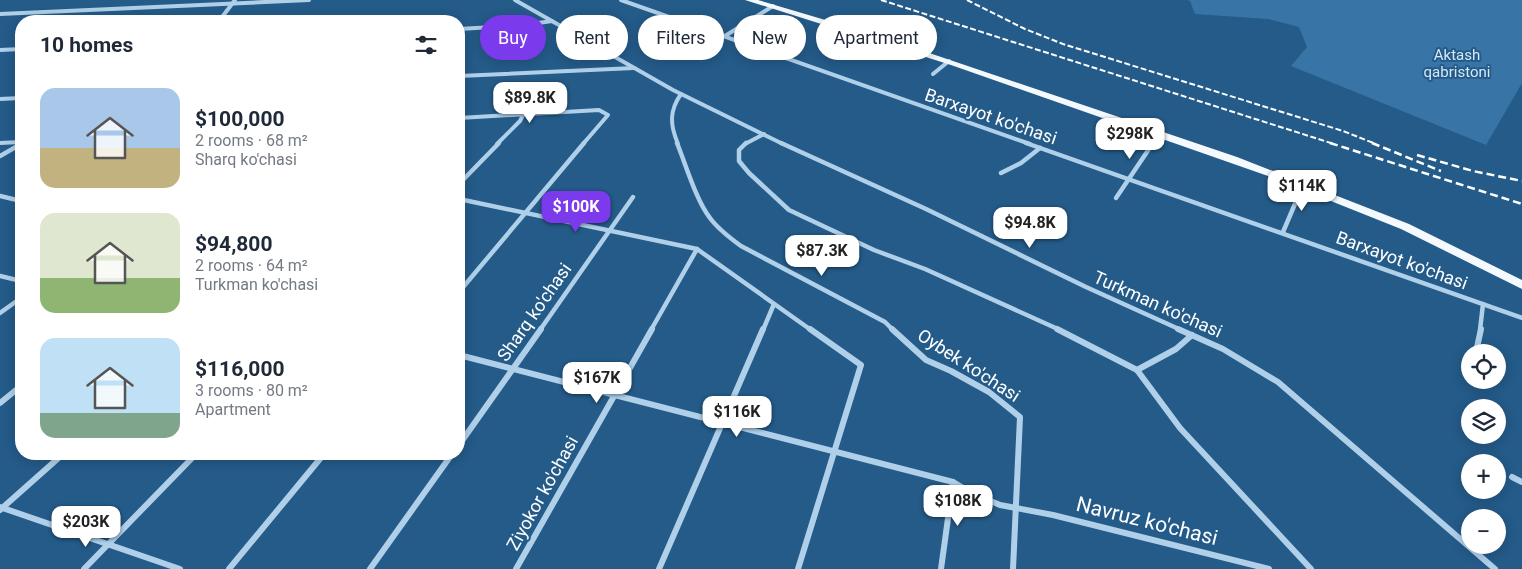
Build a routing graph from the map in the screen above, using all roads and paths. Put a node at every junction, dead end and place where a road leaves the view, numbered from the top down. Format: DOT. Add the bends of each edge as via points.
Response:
graph roads {
  1 [pos="235,0"];
  2 [pos="309,0"];
  3 [pos="515,0"];
  4 [pos="621,0"];
  5 [pos="750,0"];
  6 [pos="232,4"];
  7 [pos="773,6"];
  8 [pos="0,14"];
  9 [pos="224,15"];
  10 [pos="552,21"];
  11 [pos="465,29"];
  12 [pos="725,36"];
  13 [pos="15,49"];
  14 [pos="0,50"];
  15 [pos="949,61"];
  16 [pos="634,68"];
  17 [pos="933,74"];
  18 [pos="465,76"];
  19 [pos="681,94"];
  20 [pos="15,98"];
  21 [pos="0,99"];
  22 [pos="523,115"];
  23 [pos="465,118"];
  24 [pos="1160,133"];
  25 [pos="764,134"];
  26 [pos="0,143"];
  27 [pos="15,143"];
  28 [pos="15,147"];
  29 [pos="1040,148"];
  30 [pos="0,156"];
  31 [pos="1002,172"];
  32 [pos="465,178"];
  33 [pos="1130,178"];
  34 [pos="1303,185"];
  35 [pos="0,196"];
  36 [pos="633,197"];
  37 [pos="1116,198"];
  38 [pos="15,200"];
  39 [pos="465,200"];
  40 [pos="526,213"];
  41 [pos="610,230"];
  42 [pos="1283,232"];
  43 [pos="697,249"];
  44 [pos="0,276"];
  45 [pos="15,280"];
  46 [pos="465,285"];
  47 [pos="1522,285"];
  48 [pos="15,302"];
  49 [pos="774,304"];
  50 [pos="1483,304"];
  51 [pos="0,313"];
  52 [pos="1522,318"];
  53 [pos="1192,335"];
  54 [pos="1478,344"];
  55 [pos="465,356"];
  56 [pos="513,369"];
  57 [pos="1137,370"];
  58 [pos="15,391"];
  59 [pos="614,395"];
  60 [pos="0,403"];
  61 [pos="723,423"];
  62 [pos="465,437"];
  63 [pos="834,452"];
  64 [pos="56,460"];
  65 [pos="190,460"];
  66 [pos="319,460"];
  67 [pos="448,460"];
  68 [pos="1512,477"];
  69 [pos="953,482"];
  70 [pos="1522,482"];
  71 [pos="1,508"];
  72 [pos="1017,508"];
  73 [pos="108,544"];
  74 [pos="84,569"];
  75 [pos="180,569"];
  76 [pos="229,569"];
  77 [pos="370,569"];
  78 [pos="516,569"];
  79 [pos="659,569"];
  80 [pos="798,569"];
  81 [pos="941,569"];
  82 [pos="1014,569"];
  83 [pos="1269,569"];
  84 [pos="1311,569"];
  85 [pos="1495,569"];
  1 -- 6 [label="street"];
  2 -- 6 [label="street"];
  3 -- 10 [label="street, Turkman ko'chasi"];
  4 -- 12 [label="street, Barxayot ko'chasi"];
  5 -- 7 [label="main road"];
  6 -- 8 [label="street"];
  6 -- 9 [label="street"];
  7 -- 12 [label="street"];
  7 -- 15 [label="main road"];
  10 -- 11 [label="street" via="525,26"];
  10 -- 16 [label="street, Turkman ko'chasi"];
  12 -- 29 [label="street, Barxayot ko'chasi"];
  13 -- 14 [label="street"];
  15 -- 17 [label="street"];
  15 -- 24 [label="main road"];
  16 -- 18 [label="street"];
  16 -- 19 [label="street, Turkman ko'chasi"];
  19 -- 25 [label="street, Turkman ko'chasi"];
  19 -- 72 [label="street, Oybek ko'chasi" via="674,104 673,132 709,217 728,236 885,322 926,360 989,392 1020,417"];
  20 -- 21 [label="street"];
  22 -- 23 [label="street"];
  22 -- 32 [label="street"];
  22 -- 40 [label="street" via="599,110 608,115"];
  24 -- 33 [label="street"];
  24 -- 34 [label="main road"];
  25 -- 53 [label="street, Turkman ko'chasi"];
  25 -- 57 [label="street" via="739,150 739,160 789,210 1069,334"];
  26 -- 27 [label="street"];
  28 -- 30 [label="street"];
  29 -- 31 [label="street"];
  29 -- 33 [label="street, Barxayot ko'chasi"];
  33 -- 37 [label="street"];
  33 -- 42 [label="street, Barxayot ko'chasi"];
  34 -- 42 [label="street"];
  34 -- 47 [label="main road" via="1461,252"];
  35 -- 38 [label="street"];
  36 -- 41 [label="street, Sharq ko'chasi"];
  39 -- 40 [label="street"];
  40 -- 41 [label="street"];
  40 -- 46 [label="street"];
  41 -- 43 [label="street"];
  41 -- 56 [label="street, Sharq ko'chasi"];
  42 -- 50 [label="street, Barxayot ko'chasi"];
  43 -- 49 [label="street"];
  43 -- 59 [label="street, Ziyokor ko'chasi"];
  44 -- 45 [label="street"];
  48 -- 51 [label="street"];
  49 -- 61 [label="street"];
  49 -- 63 [label="street" via="861,365"];
  50 -- 52 [label="street, Barxayot ko'chasi"];
  50 -- 54 [label="street"];
  53 -- 57 [label="street" via="1176,349"];
  53 -- 85 [label="street, Turkman ko'chasi" via="1223,349 1278,382"];
  55 -- 56 [label="street, Navruz ko'chasi"];
  56 -- 59 [label="street, Navruz ko'chasi"];
  56 -- 62 [label="street, Sharq ko'chasi"];
  57 -- 84 [label="street" via="1180,428"];
  58 -- 60 [label="street"];
  59 -- 61 [label="street, Navruz ko'chasi"];
  59 -- 78 [label="street, Ziyokor ko'chasi"];
  61 -- 63 [label="street, Navruz ko'chasi"];
  61 -- 79 [label="street"];
  63 -- 69 [label="street, Navruz ko'chasi"];
  63 -- 80 [label="street"];
  64 -- 71 [label="street"];
  65 -- 73 [label="street"];
  66 -- 76 [label="street"];
  67 -- 77 [label="street"];
  68 -- 70 [label="street"];
  69 -- 72 [label="street, Navruz ko'chasi" via="972,494"];
  69 -- 81 [label="street"];
  71 -- 73 [label="street"];
  72 -- 82 [label="street, Oybek ko'chasi"];
  72 -- 83 [label="street, Navruz ko'chasi"];
  73 -- 74 [label="street"];
  73 -- 75 [label="street"];
}
